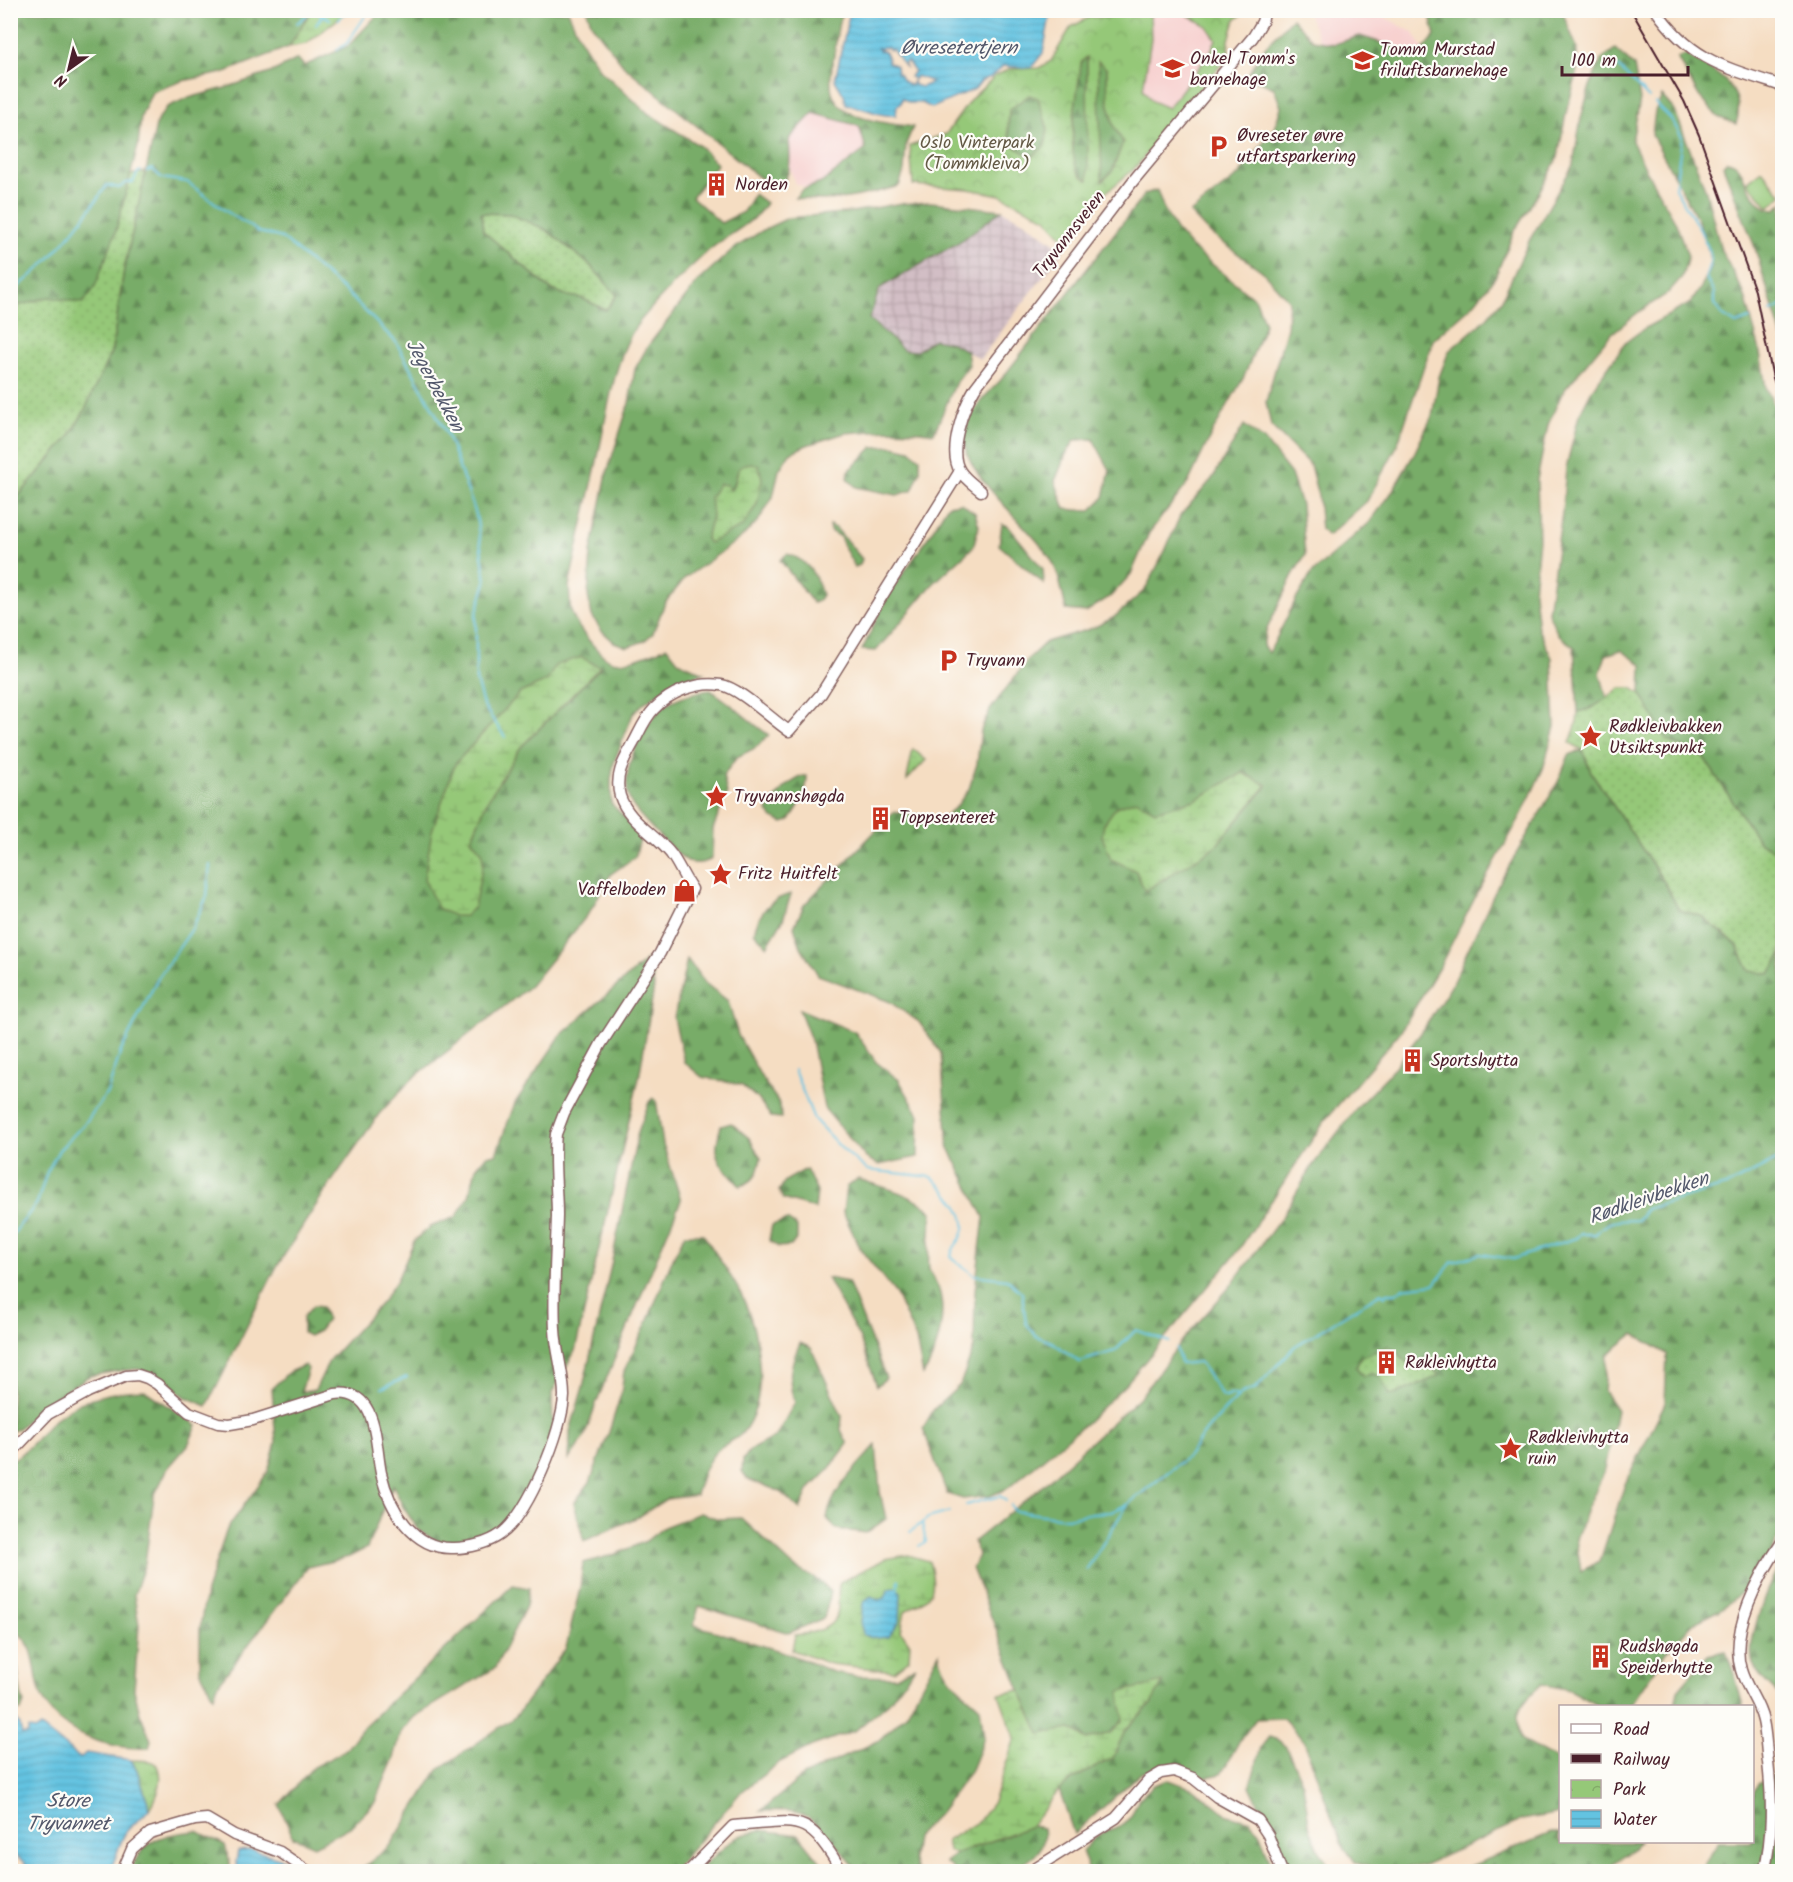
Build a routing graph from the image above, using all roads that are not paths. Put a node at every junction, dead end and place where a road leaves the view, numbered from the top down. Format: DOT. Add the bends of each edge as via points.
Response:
graph roads {
  1 [pos="1656,10"];
  2 [pos="1264,12"];
  3 [pos="1782,85"];
  4 [pos="960,471"];
  5 [pos="981,491"];
  6 [pos="10,1454"];
  7 [pos="1782,1542"];
  8 [pos="122,1872"];
  9 [pos="309,1872"];
  10 [pos="688,1872"];
  11 [pos="842,1872"];
  12 [pos="1030,1872"];
  13 [pos="1282,1872"];
  14 [pos="1764,1872"];
  1 -- 3 [label="street" via="1676,36 1699,54"];
  2 -- 4 [label="street, Tryvannsveien" via="1252,37 1164,143 979,381 959,429 956,456"];
  4 -- 5 [label="street"];
  4 -- 6 [label="street" via="816,702 789,731 728,687 691,687 667,698 652,711 621,767 618,785 624,804 633,818 670,852 692,889 660,954 602,1042 556,1134 555,1328 564,1398 549,1456 511,1526 493,1539 463,1547 440,1548 419,1538 405,1523 386,1489 376,1430 367,1409 358,1398 346,1394 226,1424 189,1412 147,1378 126,1376 48,1414"];
  7 -- 14 [label="street" via="1750,1597 1740,1647 1741,1670 1757,1702 1766,1739 1771,1821"];
  8 -- 9 [label="street" via="132,1849 150,1833 207,1819 234,1835 280,1852"];
  10 -- 11 [label="street" via="733,1826 783,1822 798,1823 816,1833"];
  12 -- 13 [label="street" via="1116,1818 1149,1780 1174,1771 1193,1778 1258,1820"];
}
